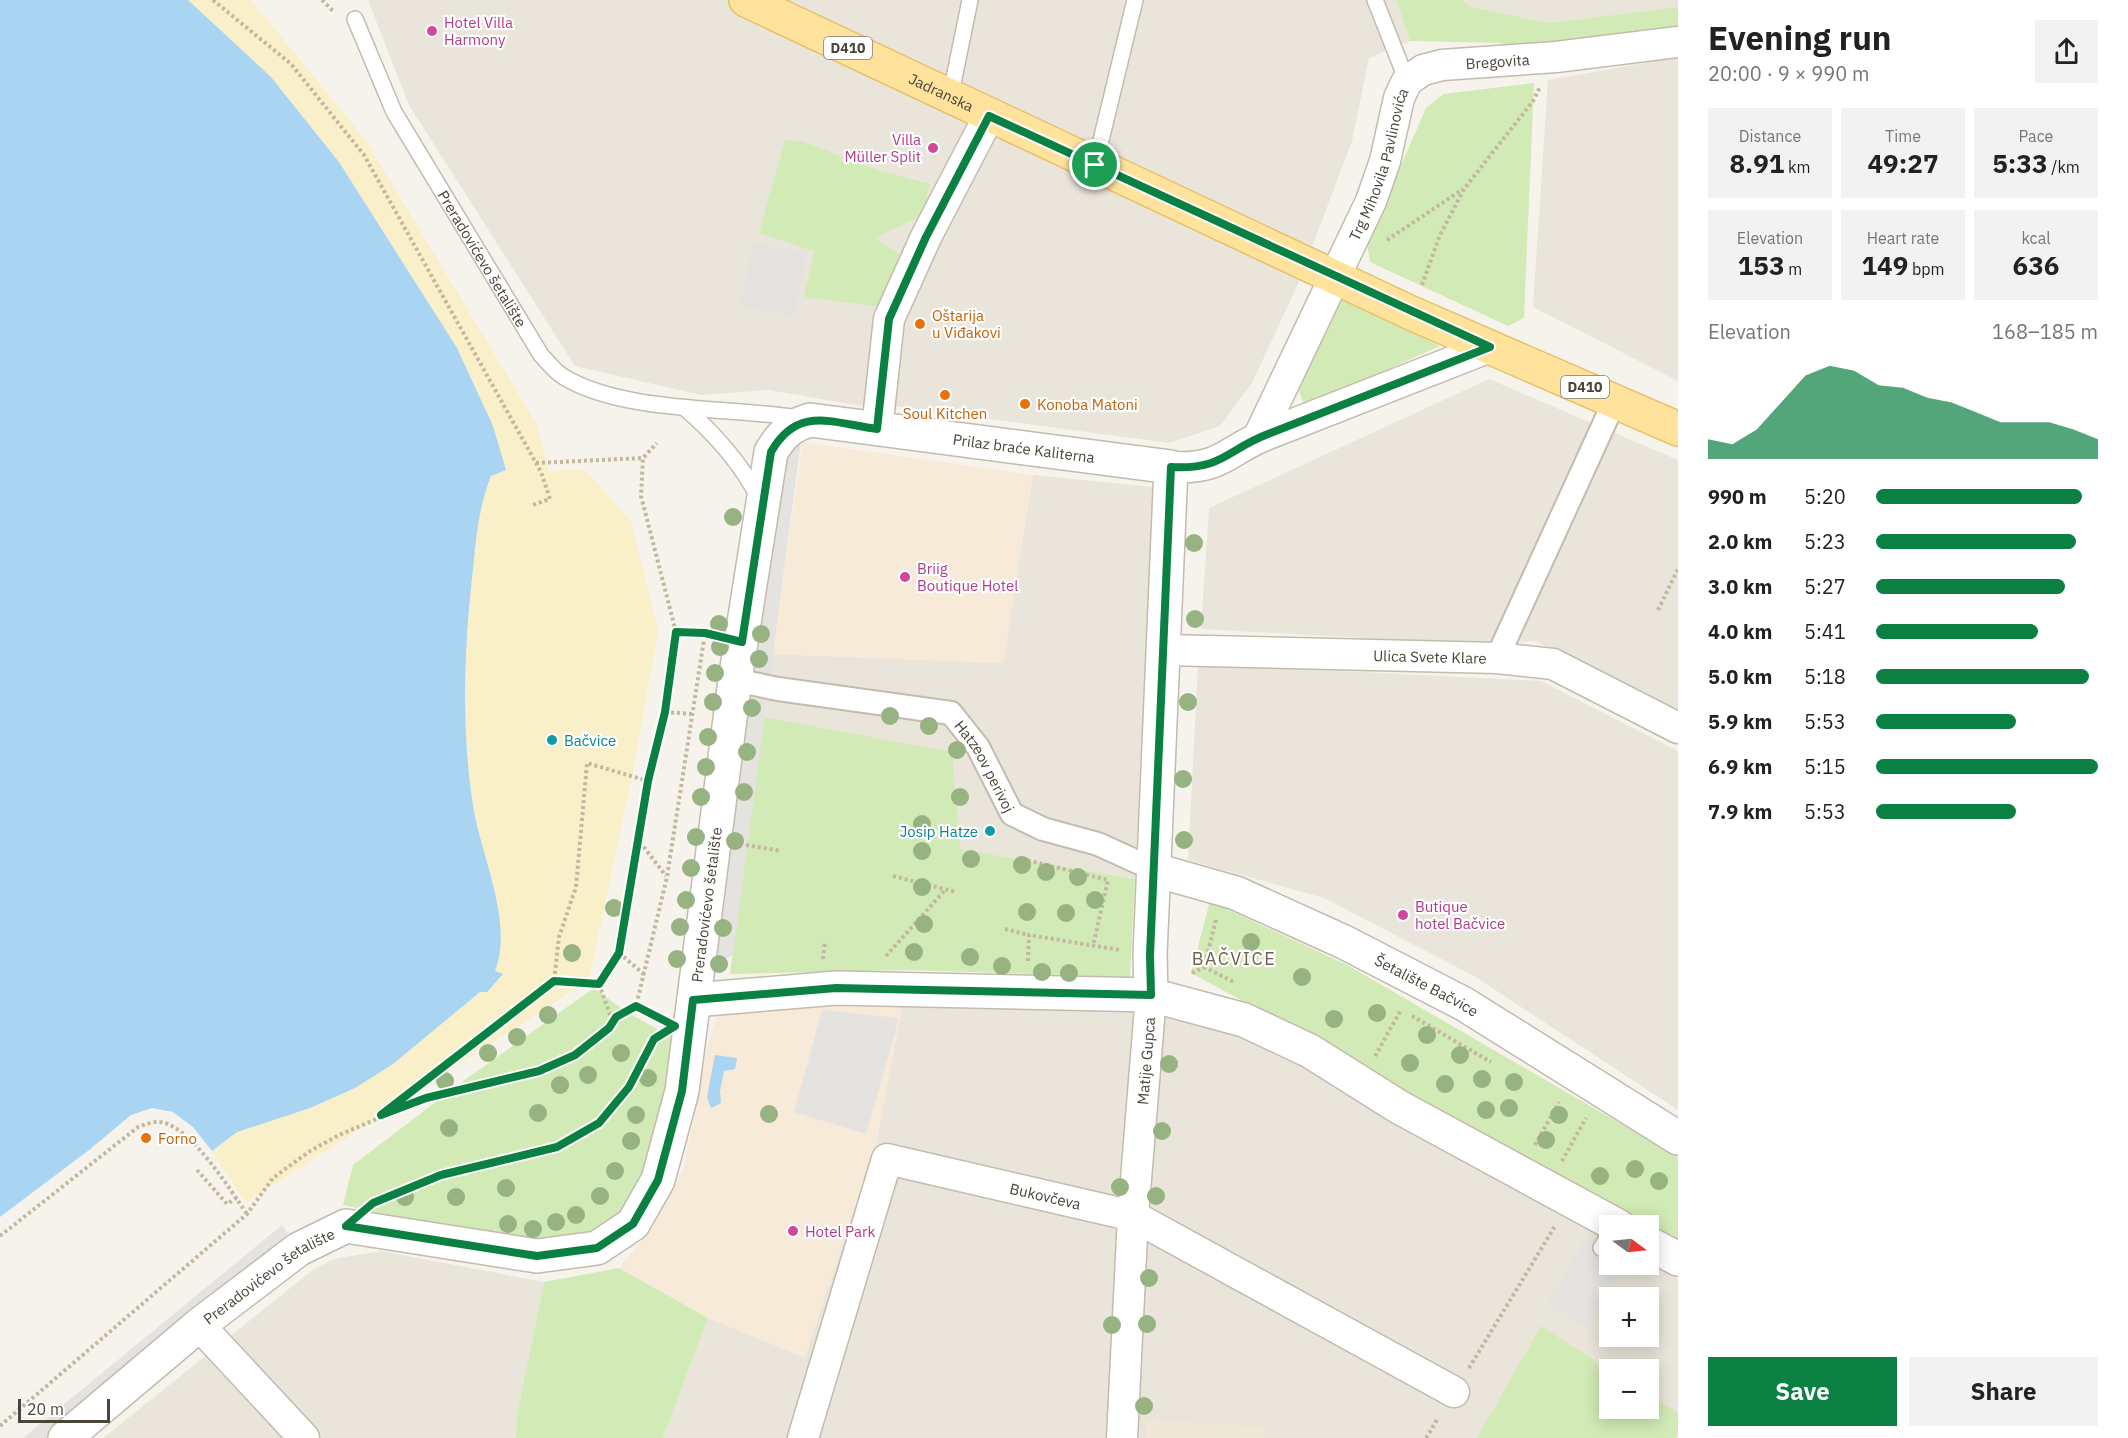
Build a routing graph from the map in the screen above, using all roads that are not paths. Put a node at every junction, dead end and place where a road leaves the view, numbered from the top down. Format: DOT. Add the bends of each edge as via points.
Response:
graph roads {
  1 [pos="746,0"];
  2 [pos="970,0"];
  3 [pos="1136,0"];
  4 [pos="1375,0"];
  5 [pos="355,19"];
  6 [pos="1678,42"];
  7 [pos="1407,81"];
  8 [pos="950,98"];
  9 [pos="989,116"];
  10 [pos="1095,165"];
  11 [pos="1333,277"];
  12 [pos="1490,347"];
  13 [pos="1615,399"];
  14 [pos="686,409"];
  15 [pos="810,420"];
  16 [pos="877,429"];
  17 [pos="1678,429"];
  18 [pos="1258,438"];
  19 [pos="1171,467"];
  20 [pos="763,504"];
  21 [pos="1164,650"];
  22 [pos="1497,658"];
  23 [pos="735,680"];
  24 [pos="1678,728"];
  25 [pos="1155,870"];
  26 [pos="1151,995"];
  27 [pos="693,1000"];
  28 [pos="1678,1138"];
  29 [pos="1133,1216"];
  30 [pos="1599,1222"];
  31 [pos="1659,1249"];
  32 [pos="1678,1259"];
  33 [pos="199,1325"];
  34 [pos="1454,1392"];
  35 [pos="65,1438"];
  36 [pos="304,1438"];
  37 [pos="803,1438"];
  38 [pos="1122,1438"];
  1 -- 8 [label="main road, Jadranska / D410"];
  2 -- 8 [label="lane"];
  3 -- 10 [label="lane"];
  4 -- 7 [label="lane"];
  5 -- 14 [label="lane, Preradovićevo šetalište" via="394,112 540,355 562,376 588,388"];
  6 -- 7 [label="street, Bregovita" via="1556,57 1442,65"];
  7 -- 11 [label="street, Trg Mihovila Pavlinovića" via="1371,201"];
  8 -- 9 [label="main road, Jadranska / D410"];
  9 -- 10 [label="main road, Jadranska / D410"];
  9 -- 16 [label="street" via="926,237 889,319"];
  10 -- 11 [label="main road, Jadranska / D410"];
  11 -- 12 [label="main road, D410"];
  11 -- 18 [label="street, Trg Mihovila Pavlinovića"];
  12 -- 13 [label="main road, D410"];
  12 -- 18 [label="street"];
  13 -- 17 [label="main road, D410"];
  13 -- 22 [label="street"];
  14 -- 15 [label="lane, Preradovićevo šetalište" via="767,413"];
  14 -- 20 [label="lane" via="721,441"];
  15 -- 16 [label="street, Prilaz braće Kaliterna"];
  15 -- 20 [label="street, Preradovićevo šetalište" via="794,424 781,435 771,452"];
  16 -- 19 [label="street, Prilaz braće Kaliterna"];
  18 -- 19 [label="street" via="1215,463"];
  19 -- 21 [label="street, Matije Gupca"];
  20 -- 23 [label="street, Preradovićevo šetalište"];
  21 -- 22 [label="street, Ulica Svete Klare"];
  21 -- 25 [label="street, Matije Gupca"];
  22 -- 24 [label="street, Ulica Svete Klare" via="1553,664"];
  23 -- 25 [label="street, Hatzeov perivoj" via="778,690 951,713 978,747 1012,814 1043,829 1098,843"];
  23 -- 27 [label="street, Preradovićevo šetalište"];
  25 -- 26 [label="street, Matije Gupca"];
  25 -- 28 [label="street, Šetalište Bačvice" via="1236,893 1344,942 1464,1004"];
  26 -- 27 [label="street" via="857,989"];
  26 -- 29 [label="street, Matije Gupca"];
  26 -- 30 [label="street" via="1244,1020 1310,1051 1399,1107 1571,1200"];
  27 -- 33 [label="street, Preradovićevo šetalište" via="682,1091 658,1180 633,1224 597,1248 537,1256 346,1226 299,1249"];
  29 -- 34 [label="street, Bukovčeva"];
  29 -- 37 [label="street, Bukovčeva" via="887,1159"];
  29 -- 38 [label="street, Matije Gupca"];
  31 -- 32 [label="street"];
  33 -- 35 [label="street, Preradovićevo šetalište"];
  33 -- 36 [label="street"];
}
